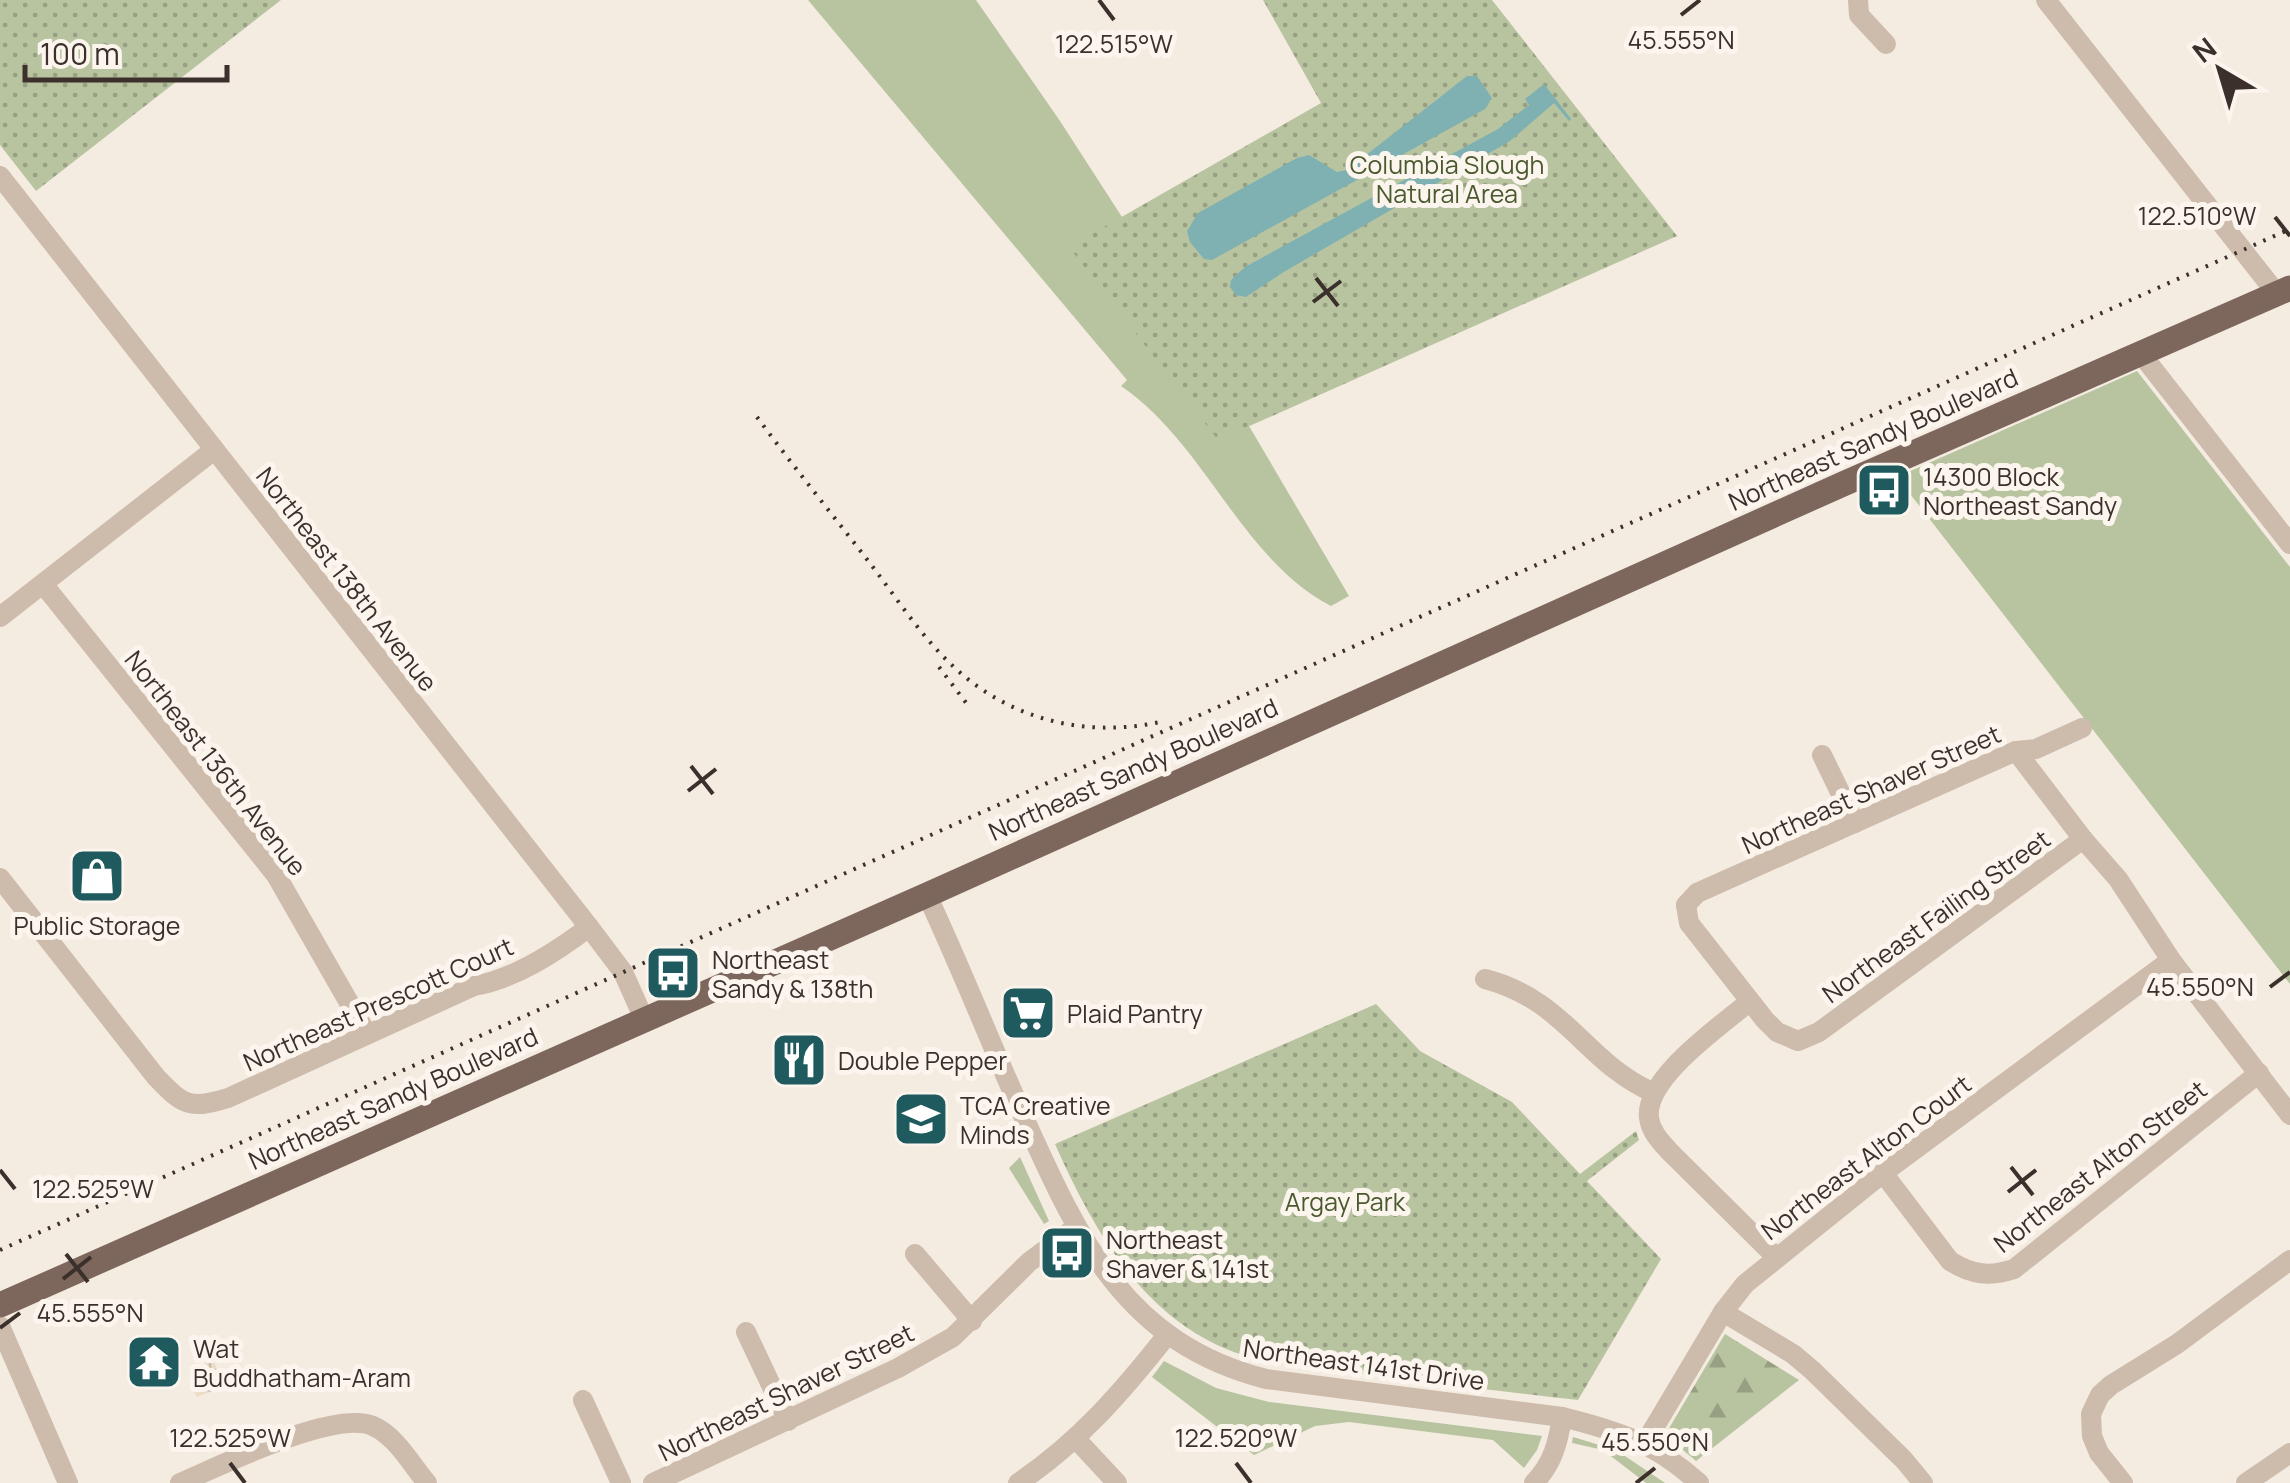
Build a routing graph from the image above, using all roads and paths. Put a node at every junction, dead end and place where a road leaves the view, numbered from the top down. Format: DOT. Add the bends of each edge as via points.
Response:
graph roads {
  1 [pos="2046,0"];
  2 [pos="1857,1"];
  3 [pos="1886,44"];
  4 [pos="0,176"];
  5 [pos="2286,298"];
  6 [pos="2142,355"];
  7 [pos="214,450"];
  8 [pos="2290,544"];
  9 [pos="43,584"];
  10 [pos="0,617"];
  11 [pos="2082,728"];
  12 [pos="2016,751"];
  13 [pos="1822,755"];
  14 [pos="1855,823"];
  15 [pos="2082,839"];
  16 [pos="0,878"];
  17 [pos="927,895"];
  18 [pos="588,927"];
  19 [pos="2171,960"];
  20 [pos="1485,979"];
  21 [pos="1750,1001"];
  22 [pos="644,1019"];
  23 [pos="367,1034"];
  24 [pos="2259,1073"];
  25 [pos="1652,1092"];
  26 [pos="2290,1115"];
  27 [pos="1883,1173"];
  28 [pos="1076,1227"];
  29 [pos="915,1254"];
  30 [pos="1776,1256"];
  31 [pos="2290,1260"];
  32 [pos="0,1304"];
  33 [pos="1723,1312"];
  34 [pos="972,1321"];
  35 [pos="0,1326"];
  36 [pos="746,1332"];
  37 [pos="1167,1335"];
  38 [pos="584,1400"];
  39 [pos="1562,1417"];
  40 [pos="788,1421"];
  41 [pos="1076,1438"];
  42 [pos="1645,1443"];
  43 [pos="2290,1454"];
  44 [pos="229,1474"];
  45 [pos="2122,1481"];
  46 [pos="68,1483"];
  47 [pos="180,1483"];
  48 [pos="426,1483"];
  49 [pos="621,1483"];
  50 [pos="653,1483"];
  51 [pos="1018,1483"];
  52 [pos="1118,1483"];
  53 [pos="1534,1483"];
  54 [pos="1699,1483"];
  55 [pos="1923,1483"];
  56 [pos="2246,1483"];
  1 -- 5 [label="street"];
  2 -- 3 [label="street" via="1859,15"];
  4 -- 7 [label="street, Northeast 138th Avenue"];
  5 -- 6 [label="main road, Northeast Sandy Boulevard"];
  6 -- 8 [label="street"];
  6 -- 17 [label="main road, Northeast Sandy Boulevard"];
  7 -- 9 [label="street"];
  7 -- 18 [label="street, Northeast 138th Avenue"];
  9 -- 10 [label="street"];
  9 -- 23 [label="street, Northeast 136th Avenue" via="276,875"];
  11 -- 12 [label="street, Northeast Shaver Street"];
  12 -- 14 [label="street, Northeast Shaver Street"];
  12 -- 15 [label="street"];
  13 -- 14 [label="street"];
  14 -- 21 [label="street, Northeast Shaver Street" via="1677,902"];
  15 -- 19 [label="street"];
  15 -- 21 [label="street, Northeast Failing Street" via="1807,1039 1777,1032"];
  16 -- 23 [label="street, Northeast Prescott Court" via="182,1102 196,1106 228,1098"];
  17 -- 22 [label="main road, Northeast Sandy Boulevard"];
  17 -- 28 [label="street, Northeast 141st Drive"];
  18 -- 22 [label="street, Northeast 138th Avenue" via="623,972"];
  18 -- 23 [label="street, Northeast Prescott Court" via="540,959"];
  19 -- 24 [label="street"];
  19 -- 27 [label="street, Northeast Alton Court"];
  20 -- 25 [label="street" via="1541,1002"];
  21 -- 25 [label="street"];
  22 -- 32 [label="main road, Northeast Sandy Boulevard"];
  24 -- 26 [label="street"];
  24 -- 27 [label="street, Northeast Alton Street" via="2014,1268 1978,1281 1950,1261"];
  25 -- 30 [label="street" via="1649,1120 1656,1137"];
  27 -- 30 [label="street, Northeast Alton Court"];
  28 -- 34 [label="street, Northeast Shaver Street" via="1028,1262"];
  28 -- 37 [label="street, Northeast 141st Drive" via="1114,1284"];
  29 -- 34 [label="street"];
  30 -- 33 [label="street, Northeast Alton Court"];
  31 -- 45 [label="street" via="2100,1395 2091,1414 2092,1436"];
  33 -- 42 [label="street, Northeast Alton Court"];
  33 -- 55 [label="street" via="1812,1370"];
  34 -- 40 [label="street, Northeast Shaver Street" via="898,1368"];
  35 -- 46 [label="street"];
  36 -- 40 [label="street"];
  37 -- 39 [label="street, Northeast 141st Drive" via="1206,1360 1266,1379"];
  37 -- 41 [label="street"];
  38 -- 49 [label="street"];
  39 -- 42 [label="street, Northeast 141st Drive"];
  39 -- 53 [label="street" via="1558,1446"];
  40 -- 50 [label="street, Northeast Shaver Street"];
  41 -- 51 [label="street"];
  41 -- 52 [label="street"];
  42 -- 54 [label="street, Northeast 141st Drive"];
  43 -- 56 [label="street"];
  44 -- 47 [label="street"];
  44 -- 48 [label="street" via="324,1426 362,1422 387,1435"];
}
